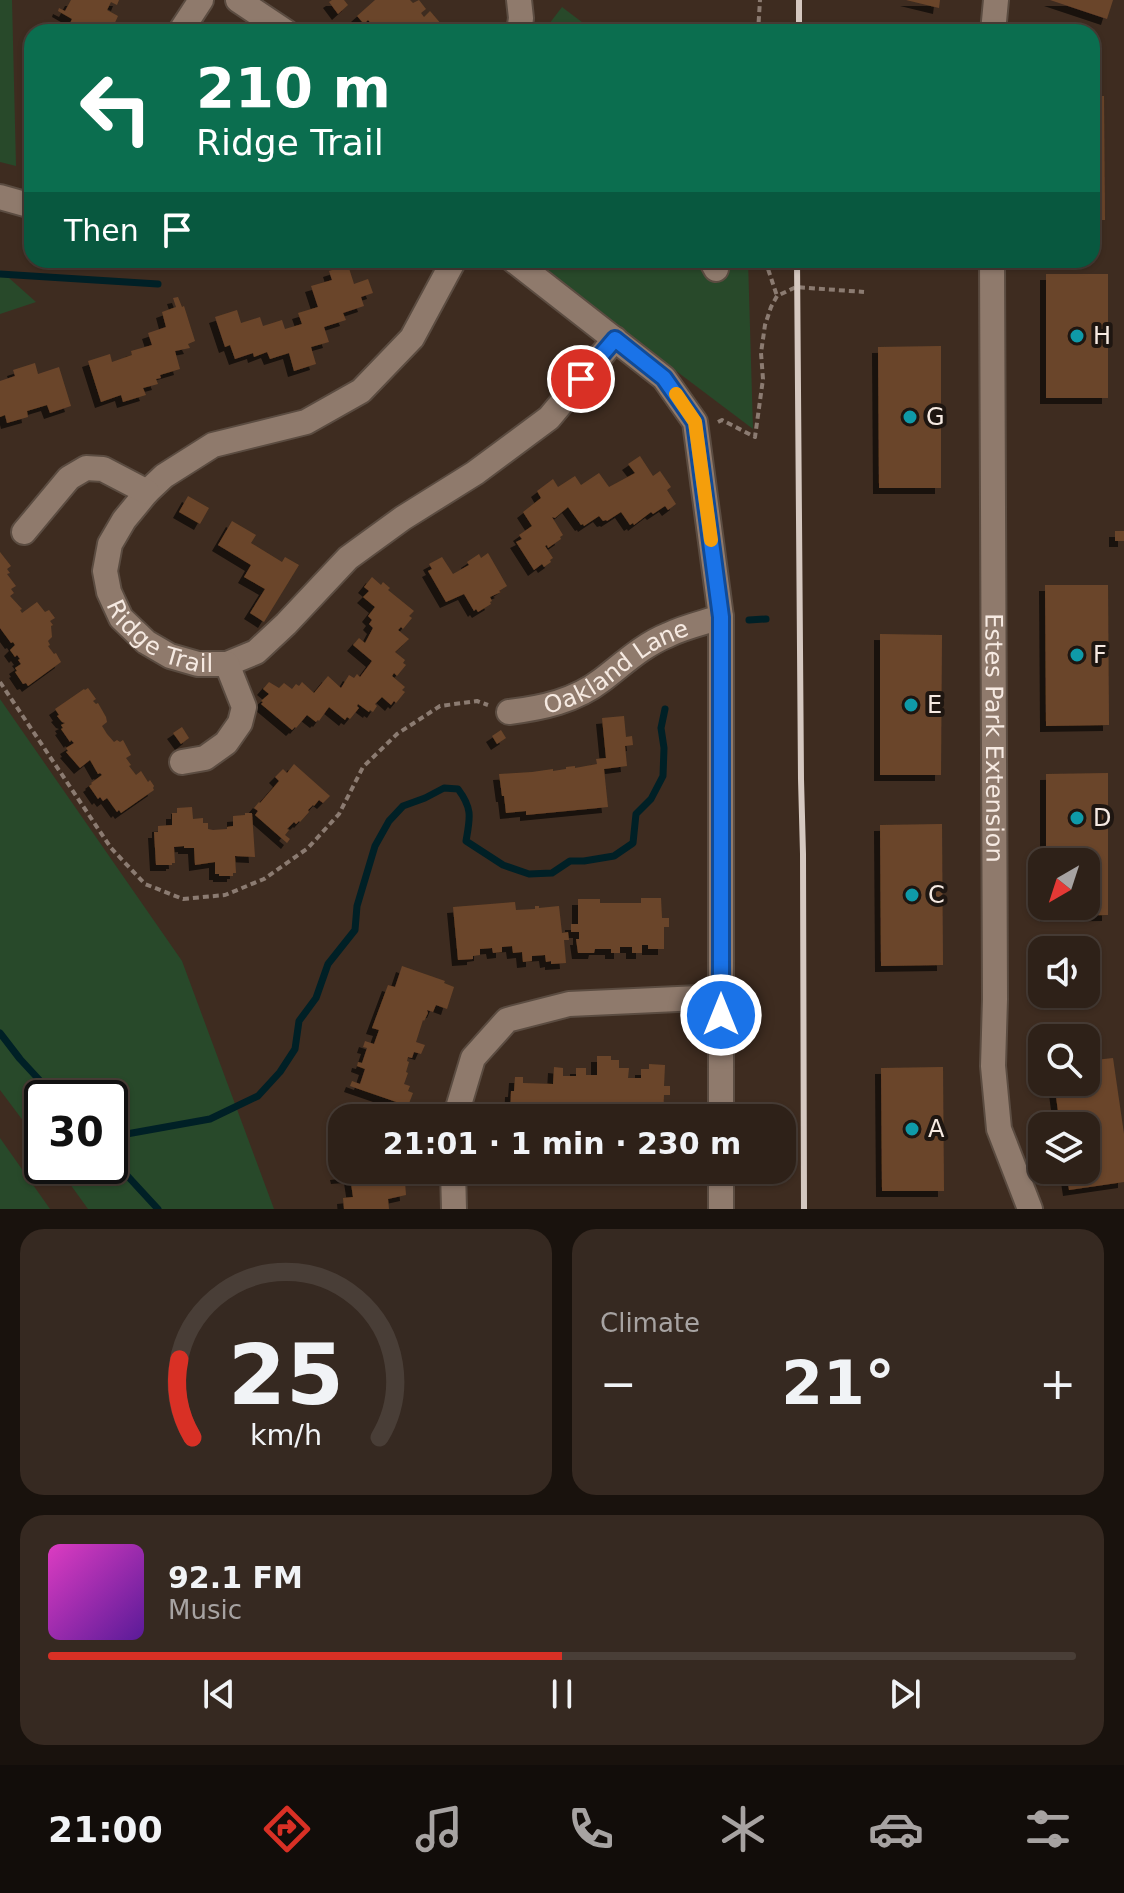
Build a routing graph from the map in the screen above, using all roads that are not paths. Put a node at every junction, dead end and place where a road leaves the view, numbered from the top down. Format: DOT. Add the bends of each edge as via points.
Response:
graph roads {
  1 [pos="201,0"];
  2 [pos="238,0"];
  3 [pos="519,0"];
  4 [pos="996,0"];
  5 [pos="185,24"];
  6 [pos="274,24"];
  7 [pos="520,24"];
  8 [pos="994,24"];
  9 [pos="0,197"];
  10 [pos="24,204"];
  11 [pos="450,268"];
  12 [pos="523,268"];
  13 [pos="992,268"];
  14 [pos="615,339"];
  15 [pos="147,492"];
  16 [pos="24,532"];
  17 [pos="721,617"];
  18 [pos="227,664"];
  19 [pos="509,712"];
  20 [pos="182,762"];
  21 [pos="721,997"];
  22 [pos="459,1104"];
  23 [pos="721,1104"];
  24 [pos="453,1184"];
  25 [pos="721,1184"];
  26 [pos="1026,1208"];
  27 [pos="454,1209"];
  28 [pos="721,1209"];
  1 -- 5 [label="street"];
  2 -- 6 [label="street"];
  3 -- 7 [label="street"];
  4 -- 8 [label="street"];
  9 -- 10 [label="street"];
  11 -- 15 [label="street, Ridge Trail" via="412,338 361,391 306,422 213,445"];
  12 -- 14 [label="street"];
  13 -- 26 [label="street, Estes Park Extension" via="993,1066 999,1129"];
  14 -- 17 [label="street" via="664,378 695,422"];
  14 -- 18 [label="street, Ridge Trail" via="549,418 348,558 256,652"];
  15 -- 16 [label="street" via="103,469 86,468 69,478"];
  15 -- 18 [label="street, Ridge Trail" via="110,544 105,571 121,618 170,656 198,664"];
  17 -- 19 [label="street, Oakland Lane" via="667,635 575,696"];
  17 -- 21 [label="street"];
  18 -- 20 [label="street" via="244,707 240,723 226,743 205,758"];
  21 -- 22 [label="street" via="569,1004 507,1020 473,1058"];
  21 -- 23 [label="street"];
  24 -- 27 [label="street"];
  25 -- 28 [label="street"];
}
